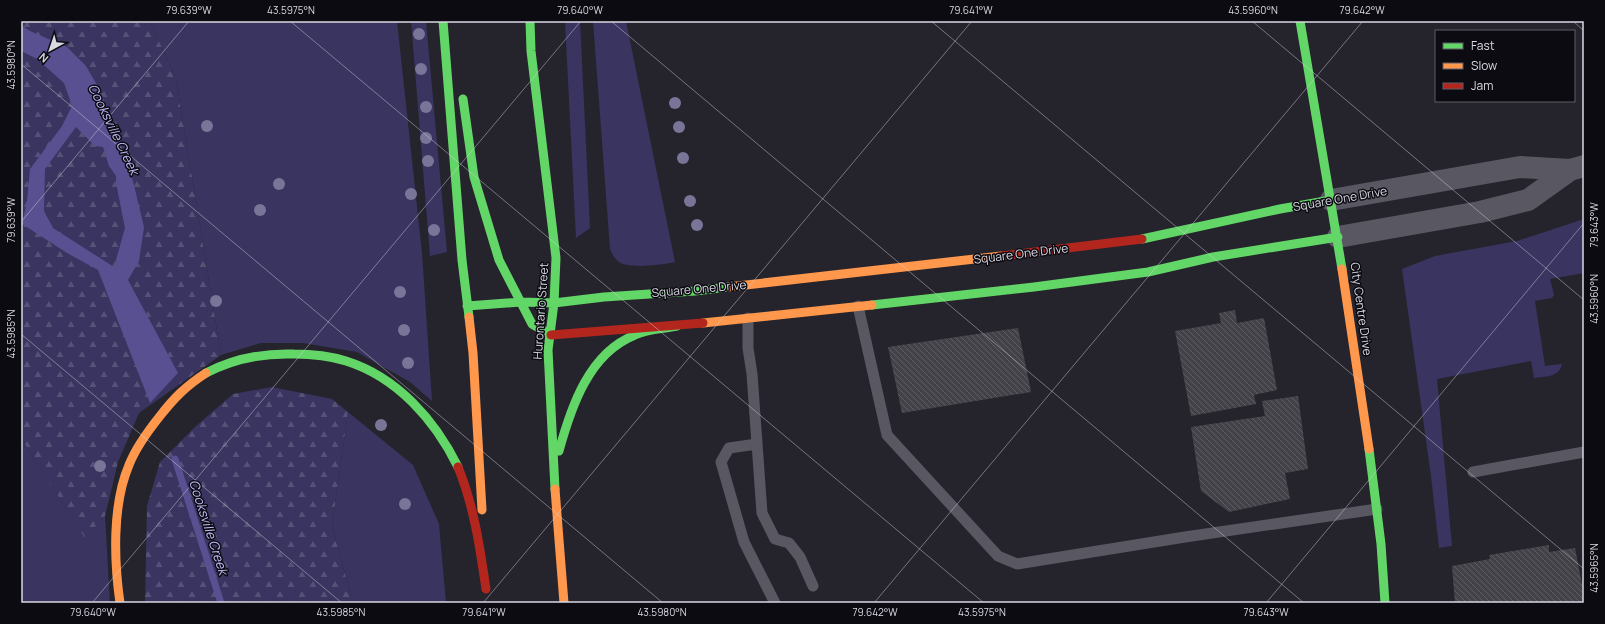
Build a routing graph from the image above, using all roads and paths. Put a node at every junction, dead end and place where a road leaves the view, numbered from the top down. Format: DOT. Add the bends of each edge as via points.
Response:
graph roads {
  1 [pos="443,21"];
  2 [pos="451,21"];
  3 [pos="530,21"];
  4 [pos="540,21"];
  5 [pos="1300,21"];
  6 [pos="454,37"];
  7 [pos="532,52"];
  8 [pos="462,91"];
  9 [pos="1577,168"];
  10 [pos="1331,200"];
  11 [pos="1338,236"];
  12 [pos="521,302"];
  13 [pos="554,303"];
  14 [pos="467,306"];
  15 [pos="858,306"];
  16 [pos="748,318"];
  17 [pos="677,326"];
  18 [pos="551,335"];
  19 [pos="756,444"];
  20 [pos="1584,452"];
  21 [pos="554,470"];
  22 [pos="1473,472"];
  23 [pos="1377,509"];
  24 [pos="813,586"];
  25 [pos="120,603"];
  26 [pos="564,603"];
  27 [pos="775,603"];
  28 [pos="1385,603"];
  1 -- 14 [label="main road"];
  2 -- 6 [label="main road"];
  3 -- 7 [label="main road, Hurontario Street"];
  4 -- 7 [label="lane"];
  5 -- 10 [label="main road, City Centre Drive"];
  7 -- 13 [label="main road, Hurontario Street" via="556,258"];
  8 -- 12 [label="main road" via="474,177 499,260"];
  9 -- 10 [label="street, Square One Drive" via="1520,167"];
  9 -- 11 [label="street, Square One Drive" via="1528,200 1480,212"];
  10 -- 11 [label="main road, City Centre Drive"];
  10 -- 13 [label="main road, Square One Drive" via="1147,238 694,291"];
  11 -- 15 [label="main road, Square One Drive" via="1214,257 1148,272"];
  11 -- 23 [label="main road, City Centre Drive"];
  12 -- 13 [label="main road, Square One Drive"];
  12 -- 14 [label="main road, Square One Drive"];
  12 -- 18 [label="main road" via="532,324"];
  13 -- 18 [label="main road, Hurontario Street"];
  14 -- 25 [label="main road" via="473,354 487,592 478,533 466,485 452,456 426,417 401,392 375,374 346,361 310,354 272,354 222,364 194,381 175,397 146,433 127,467 120,498 116,528"];
  15 -- 16 [label="main road, Square One Drive"];
  15 -- 23 [label="lane" via="887,434 998,556 1017,564 1185,536"];
  16 -- 17 [label="main road, Square One Drive"];
  16 -- 19 [label="lane"];
  17 -- 18 [label="main road, Square One Drive"];
  17 -- 21 [label="main road" via="634,335 615,346 598,362 575,400"];
  18 -- 21 [label="main road, Hurontario Street" via="548,350"];
  19 -- 24 [label="lane" via="762,513 775,539 789,543 800,558"];
  19 -- 27 [label="lane" via="729,448 721,462 744,542"];
  20 -- 22 [label="lane"];
  21 -- 26 [label="main road, Hurontario Street"];
  23 -- 28 [label="main road, City Centre Drive"];
}
